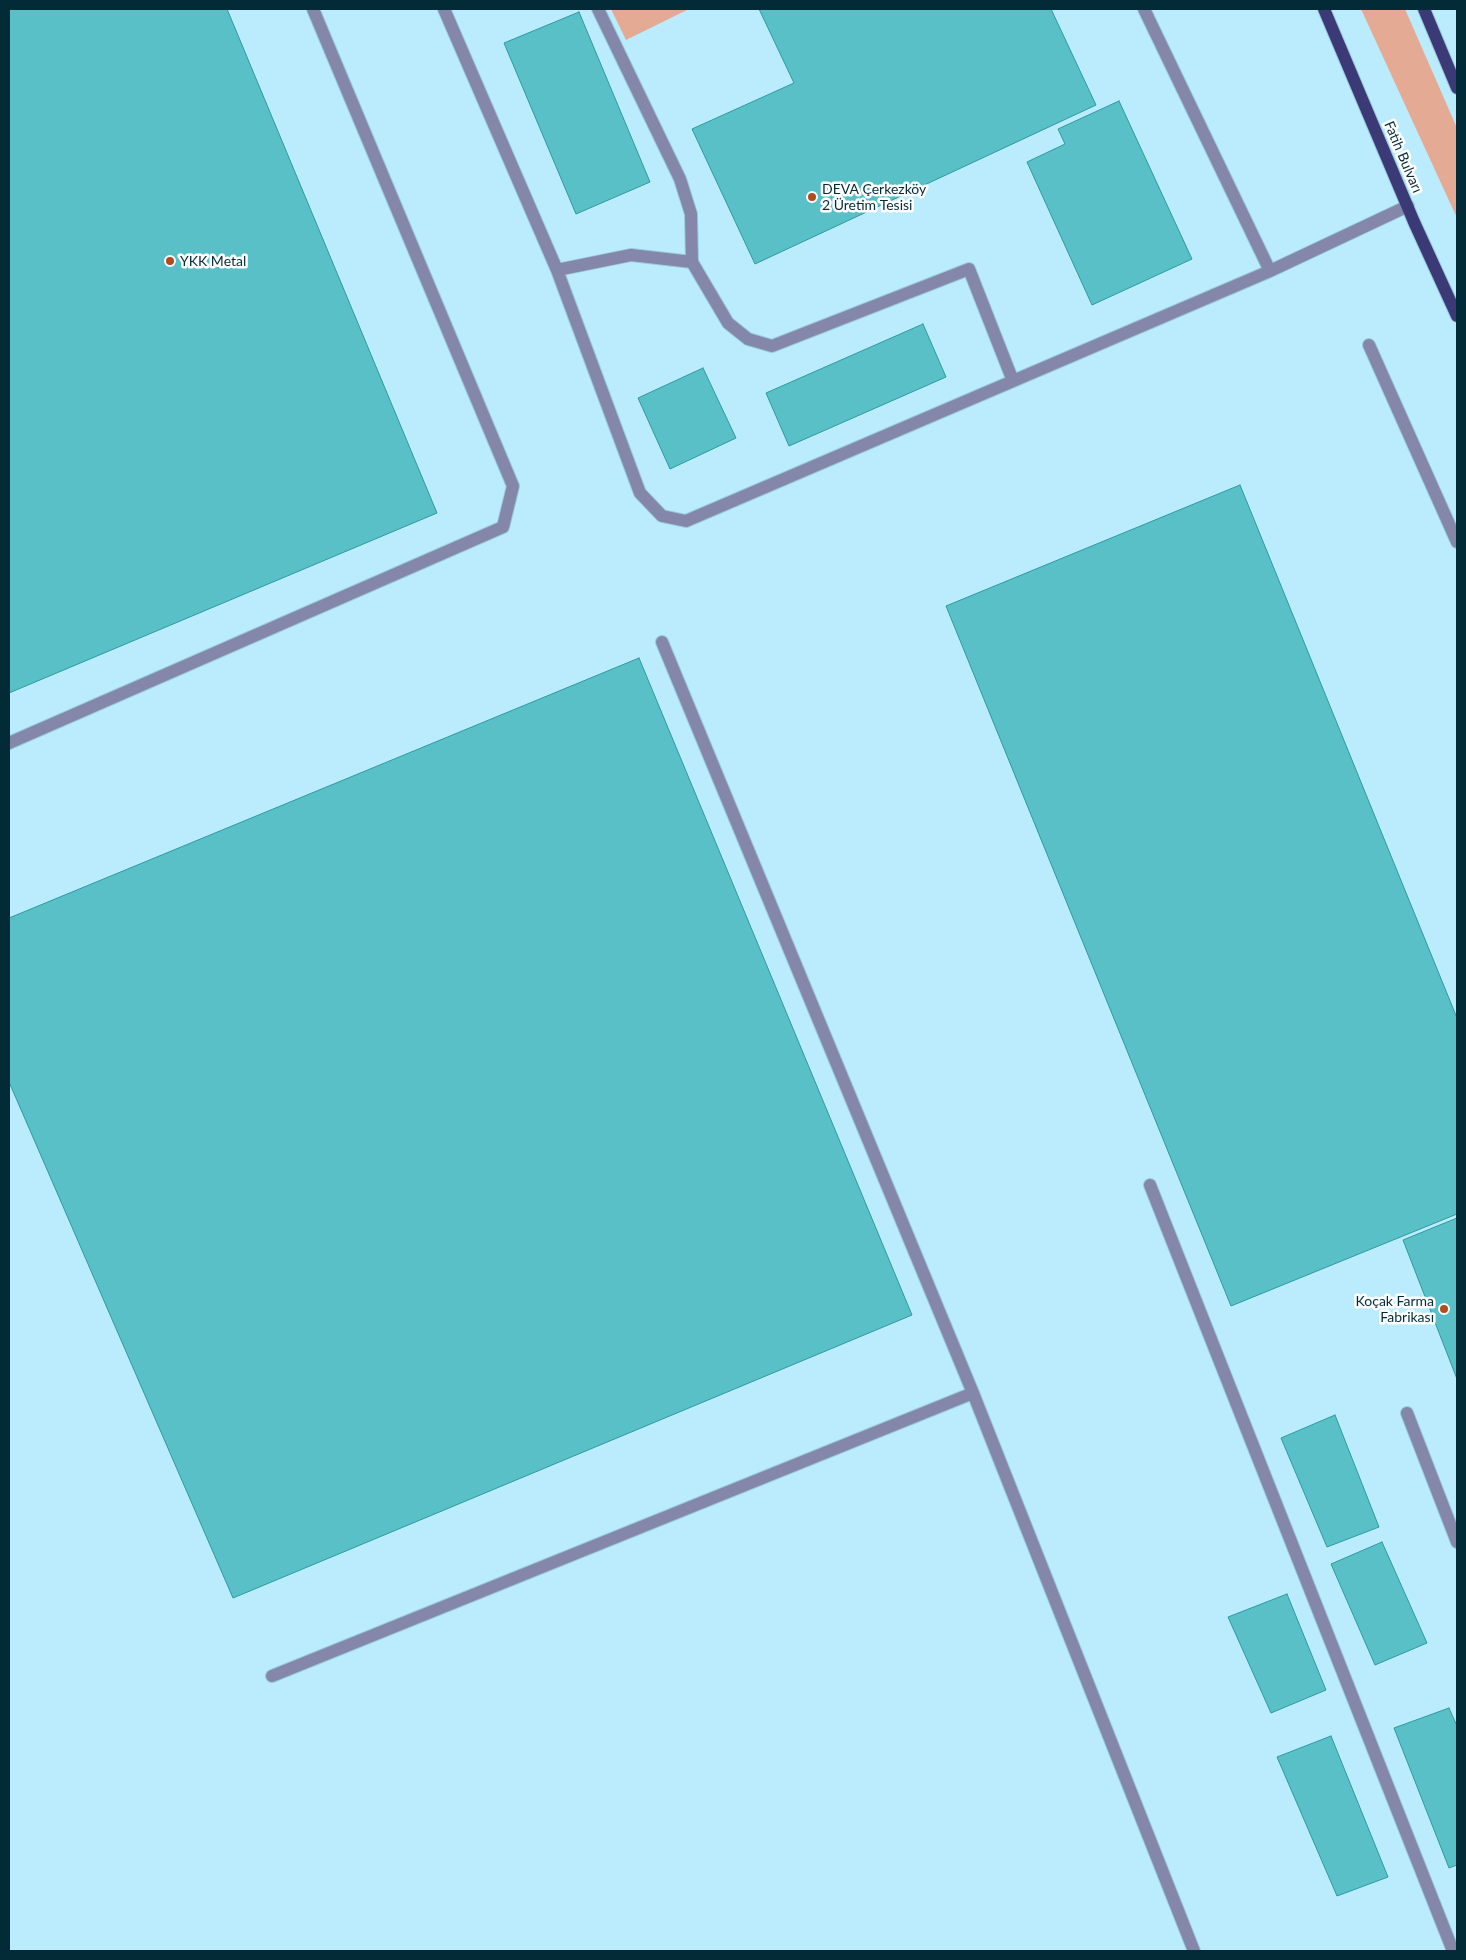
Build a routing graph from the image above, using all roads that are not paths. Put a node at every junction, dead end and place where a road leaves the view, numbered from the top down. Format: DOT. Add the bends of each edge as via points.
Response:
graph roads {
  1 [pos="313,9"];
  2 [pos="444,9"];
  3 [pos="598,9"];
  4 [pos="1144,9"];
  5 [pos="1324,9"];
  6 [pos="1424,9"];
  7 [pos="1457,88"];
  8 [pos="1408,206"];
  9 [pos="692,262"];
  10 [pos="557,270"];
  11 [pos="1270,270"];
  12 [pos="1457,316"];
  13 [pos="1368,345"];
  14 [pos="1013,381"];
  15 [pos="1457,542"];
  16 [pos="662,642"];
  17 [pos="9,743"];
  18 [pos="1150,1185"];
  19 [pos="973,1393"];
  20 [pos="1407,1412"];
  21 [pos="1457,1542"];
  22 [pos="272,1676"];
  23 [pos="1194,1951"];
  24 [pos="1453,1951"];
  1 -- 17 [label="lane" via="513,486 503,527"];
  2 -- 10 [label="lane"];
  3 -- 9 [label="lane" via="680,179 691,214"];
  4 -- 11 [label="lane"];
  5 -- 8 [label="main road, Fatih Bulvarı"];
  6 -- 7 [label="main road"];
  8 -- 11 [label="lane"];
  8 -- 12 [label="main road, Fatih Bulvarı"];
  9 -- 10 [label="lane" via="631,255"];
  9 -- 14 [label="lane" via="728,323 748,339 772,346 969,269"];
  10 -- 14 [label="lane" via="640,493 662,516 686,521"];
  11 -- 14 [label="lane"];
  13 -- 15 [label="lane"];
  16 -- 19 [label="lane"];
  18 -- 24 [label="lane"];
  19 -- 22 [label="lane"];
  19 -- 23 [label="lane"];
  20 -- 21 [label="lane"];
}
